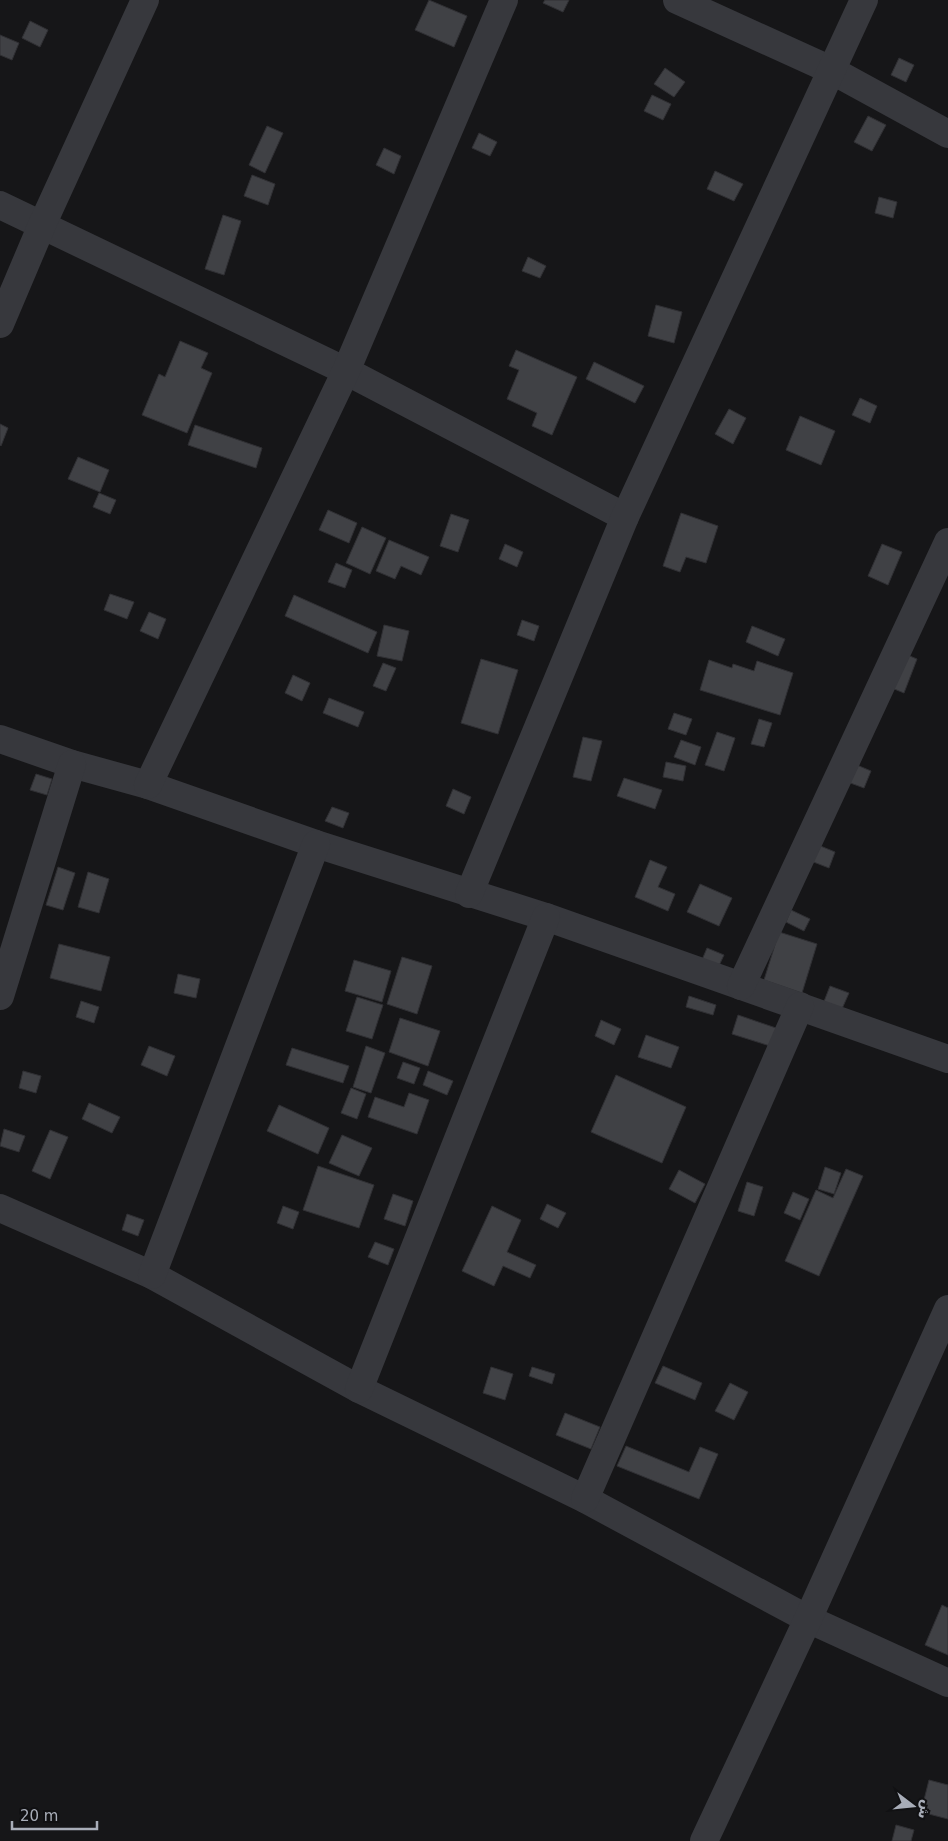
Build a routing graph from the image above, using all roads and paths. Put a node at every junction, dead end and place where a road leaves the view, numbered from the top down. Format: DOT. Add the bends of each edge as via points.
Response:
graph roads {
  1 [pos="146,0"];
  2 [pos="504,0"];
  3 [pos="677,0"];
  4 [pos="864,0"];
  5 [pos="831,70"];
  6 [pos="948,134"];
  7 [pos="0,205"];
  8 [pos="42,225"];
  9 [pos="0,324"];
  10 [pos="346,371"];
  11 [pos="625,516"];
  12 [pos="948,542"];
  13 [pos="0,739"];
  14 [pos="72,764"];
  15 [pos="148,785"];
  16 [pos="316,844"];
  17 [pos="469,894"];
  18 [pos="546,917"];
  19 [pos="741,986"];
  20 [pos="0,996"];
  21 [pos="800,1006"];
  22 [pos="948,1059"];
  23 [pos="0,1208"];
  24 [pos="152,1275"];
  25 [pos="948,1309"];
  26 [pos="359,1389"];
  27 [pos="585,1500"];
  28 [pos="808,1619"];
  29 [pos="948,1682"];
  30 [pos="704,1841"];
  1 -- 8 [label="street"];
  2 -- 10 [label="street"];
  3 -- 5 [label="street"];
  4 -- 5 [label="street"];
  5 -- 6 [label="street"];
  5 -- 11 [label="street"];
  7 -- 8 [label="street"];
  8 -- 9 [label="street"];
  8 -- 10 [label="street"];
  10 -- 11 [label="street"];
  10 -- 15 [label="street"];
  11 -- 17 [label="street"];
  12 -- 19 [label="street"];
  13 -- 14 [label="street"];
  14 -- 15 [label="street"];
  14 -- 20 [label="street"];
  15 -- 16 [label="street"];
  16 -- 17 [label="street"];
  16 -- 24 [label="street"];
  17 -- 18 [label="street"];
  18 -- 19 [label="street"];
  18 -- 26 [label="street"];
  19 -- 21 [label="street"];
  21 -- 22 [label="street"];
  21 -- 27 [label="street"];
  23 -- 24 [label="street"];
  24 -- 26 [label="street"];
  25 -- 28 [label="street"];
  26 -- 27 [label="street"];
  27 -- 28 [label="street"];
  28 -- 29 [label="street"];
  28 -- 30 [label="street"];
}
